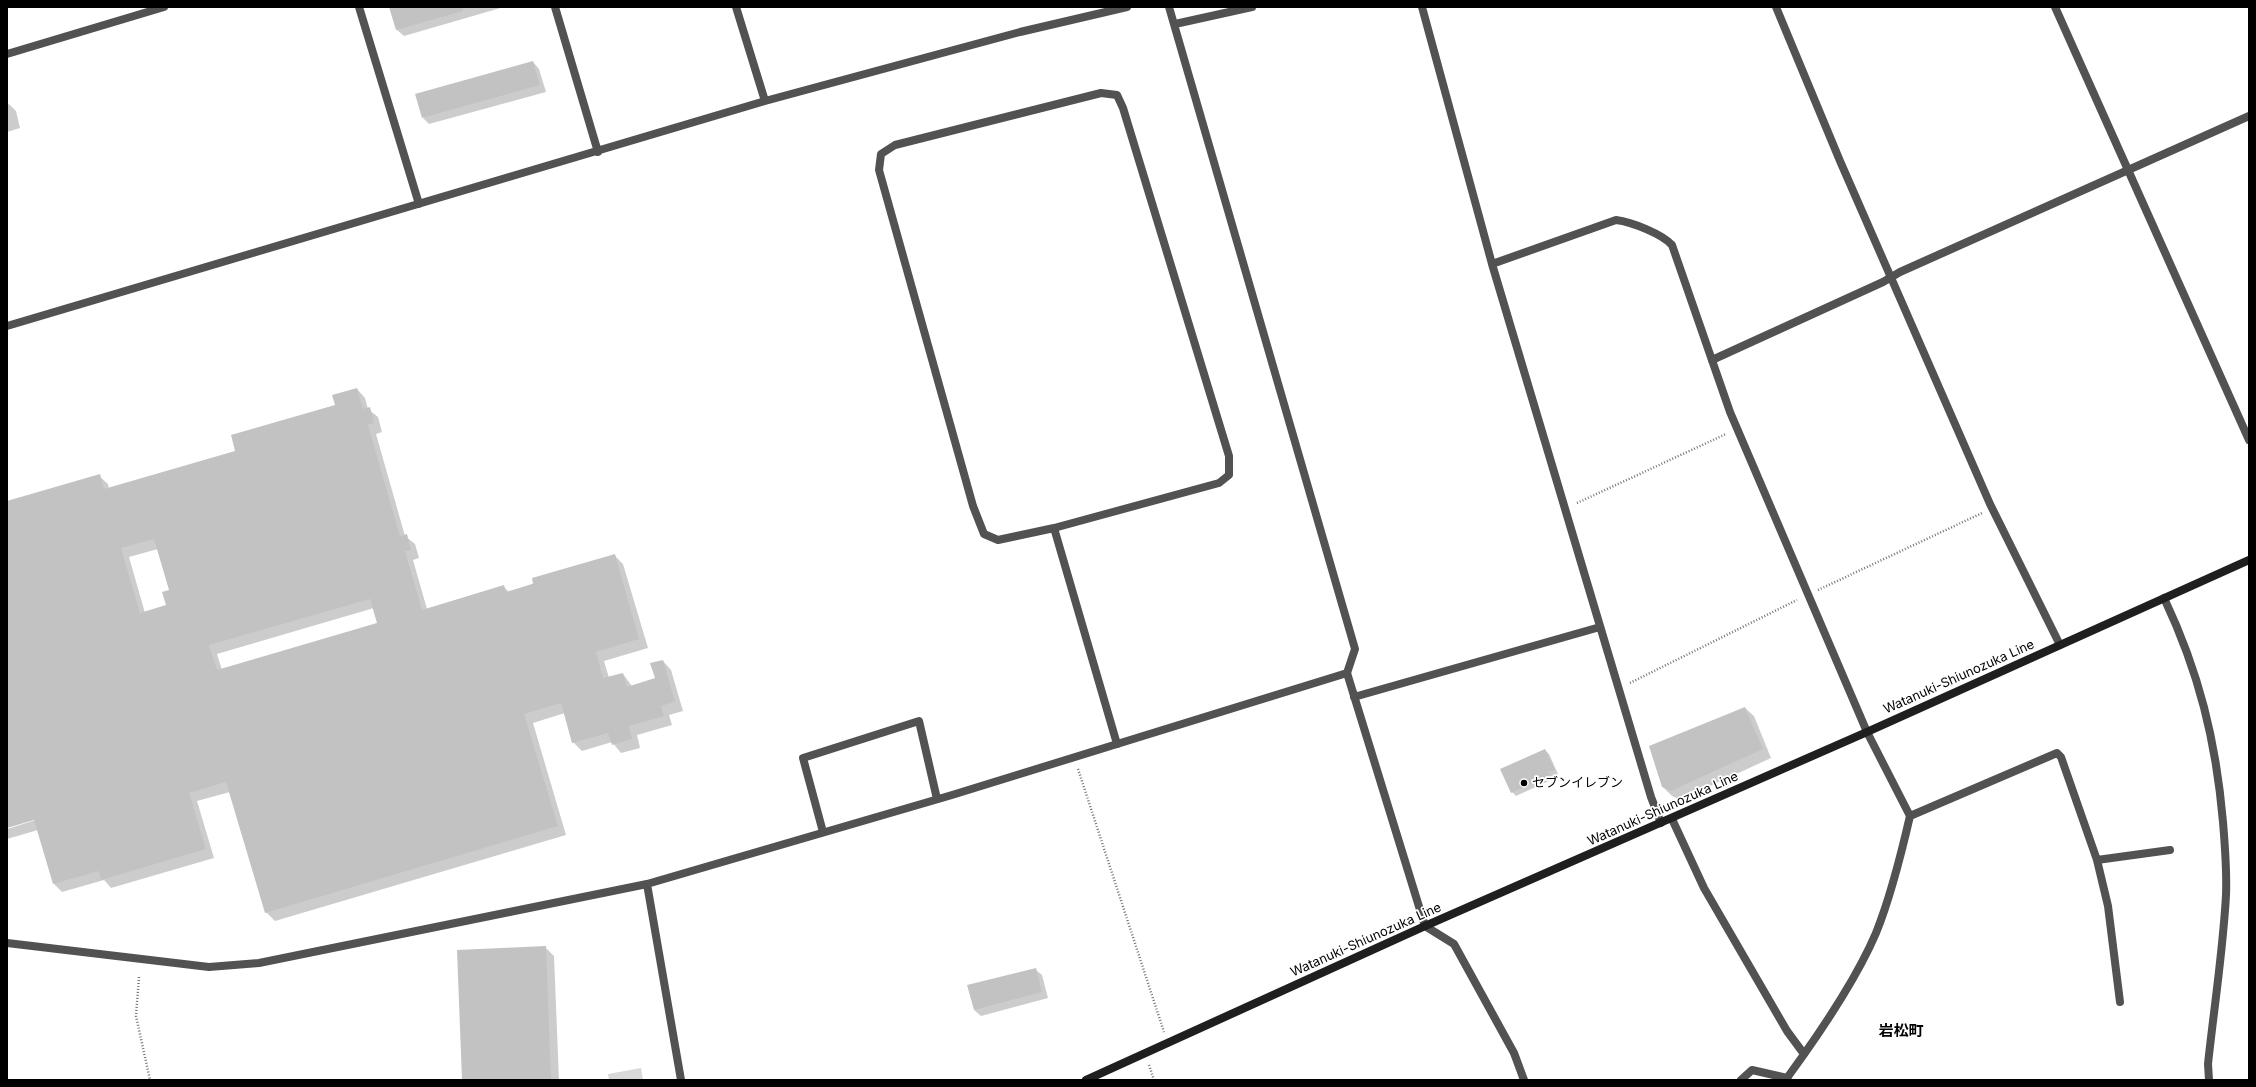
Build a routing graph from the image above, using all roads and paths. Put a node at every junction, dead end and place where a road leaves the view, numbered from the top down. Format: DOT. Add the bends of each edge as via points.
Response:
graph roads {
  1 [pos="164,7"];
  2 [pos="359,7"];
  3 [pos="555,7"];
  4 [pos="736,7"];
  5 [pos="1127,7"];
  6 [pos="1169,7"];
  7 [pos="1252,7"];
  8 [pos="1422,7"];
  9 [pos="1776,7"];
  10 [pos="2055,7"];
  11 [pos="1175,24"];
  12 [pos="7,54"];
  13 [pos="765,102"];
  14 [pos="2249,116"];
  15 [pos="598,152"];
  16 [pos="2128,171"];
  17 [pos="419,204"];
  18 [pos="1492,264"];
  19 [pos="1892,278"];
  20 [pos="7,326"];
  21 [pos="1712,360"];
  22 [pos="1738,428"];
  23 [pos="2249,440"];
  24 [pos="1992,508"];
  25 [pos="1565,509"];
  26 [pos="1054,528"];
  27 [pos="2249,560"];
  28 [pos="1809,594"];
  29 [pos="2164,598"];
  30 [pos="1600,627"];
  31 [pos="2060,645"];
  32 [pos="1347,673"];
  33 [pos="1619,689"];
  34 [pos="1354,697"];
  35 [pos="1867,732"];
  36 [pos="1117,744"];
  37 [pos="1074,757"];
  38 [pos="937,799"];
  39 [pos="1910,816"];
  40 [pos="1672,819"];
  41 [pos="1661,823"];
  42 [pos="824,832"];
  43 [pos="2170,850"];
  44 [pos="2097,860"];
  45 [pos="646,884"];
  46 [pos="1425,926"];
  47 [pos="7,943"];
  48 [pos="139,977"];
  49 [pos="2120,1002"];
  50 [pos="1168,1044"];
  51 [pos="1804,1054"];
  52 [pos="1145,1055"];
  53 [pos="1787,1079"];
  54 [pos="150,1080"];
  55 [pos="681,1080"];
  56 [pos="1086,1080"];
  57 [pos="1154,1080"];
  58 [pos="1524,1080"];
  59 [pos="1741,1080"];
  60 [pos="2209,1080"];
  1 -- 12 [label="street"];
  2 -- 17 [label="street"];
  3 -- 15 [label="street"];
  4 -- 13 [label="street"];
  5 -- 13 [label="street" via="1020,32"];
  6 -- 11 [label="street"];
  7 -- 11 [label="street"];
  8 -- 18 [label="street"];
  9 -- 19 [label="street"];
  10 -- 16 [label="street"];
  11 -- 32 [label="street" via="1355,649"];
  13 -- 15 [label="street"];
  14 -- 16 [label="street"];
  15 -- 17 [label="street"];
  16 -- 19 [label="street" via="1900,272"];
  16 -- 23 [label="street"];
  17 -- 20 [label="street"];
  18 -- 21 [label="street" via="1616,220 1626,221 1667,240 1672,245"];
  18 -- 25 [label="street"];
  19 -- 21 [label="street"];
  19 -- 24 [label="street"];
  21 -- 22 [label="street"];
  22 -- 25 [label="path"];
  22 -- 28 [label="street"];
  24 -- 28 [label="path"];
  24 -- 31 [label="street"];
  25 -- 30 [label="street"];
  26 -- 26 [label="street" via="1219,482 1229,475 1229,456 1117,95 1101,93 894,145 881,154 880,159 879,170 973,506 984,534 998,540"];
  26 -- 36 [label="street"];
  27 -- 29 [label="main road, Watanuki-Shiunozuka Line"];
  28 -- 33 [label="path"];
  28 -- 35 [label="street"];
  29 -- 31 [label="main road, Watanuki-Shiunozuka Line"];
  29 -- 60 [label="street" via="2189,658 2202,698 2220,784 2226,894 2208,1064"];
  30 -- 33 [label="street"];
  30 -- 34 [label="street"];
  31 -- 35 [label="main road, Watanuki-Shiunozuka Line"];
  32 -- 34 [label="street"];
  32 -- 36 [label="street"];
  33 -- 41 [label="street"];
  34 -- 46 [label="street"];
  35 -- 39 [label="street"];
  35 -- 40 [label="main road, Watanuki-Shiunozuka Line"];
  36 -- 37 [label="street"];
  37 -- 38 [label="street"];
  37 -- 50 [label="path"];
  38 -- 42 [label="street"];
  38 -- 42 [label="street" via="919,721 803,758"];
  39 -- 44 [label="street" via="2057,753 2061,757"];
  39 -- 51 [label="street" via="1876,933 1859,966"];
  40 -- 41 [label="main road, Watanuki-Shiunozuka Line"];
  40 -- 51 [label="street" via="1708,894 1787,1030"];
  41 -- 46 [label="main road, Watanuki-Shiunozuka Line"];
  42 -- 45 [label="street"];
  43 -- 44 [label="street"];
  44 -- 49 [label="street" via="2108,906"];
  45 -- 47 [label="street" via="259,963 209,967"];
  45 -- 55 [label="street"];
  46 -- 50 [label="main road, Watanuki-Shiunozuka Line"];
  46 -- 58 [label="street" via="1454,944 1514,1052"];
  48 -- 54 [label="path" via="136,1016"];
  50 -- 52 [label="main road, Watanuki-Shiunozuka Line"];
  51 -- 53 [label="street"];
  52 -- 56 [label="main road, Watanuki-Shiunozuka Line"];
  52 -- 57 [label="path"];
  53 -- 59 [label="street" via="1752,1070"];
}
